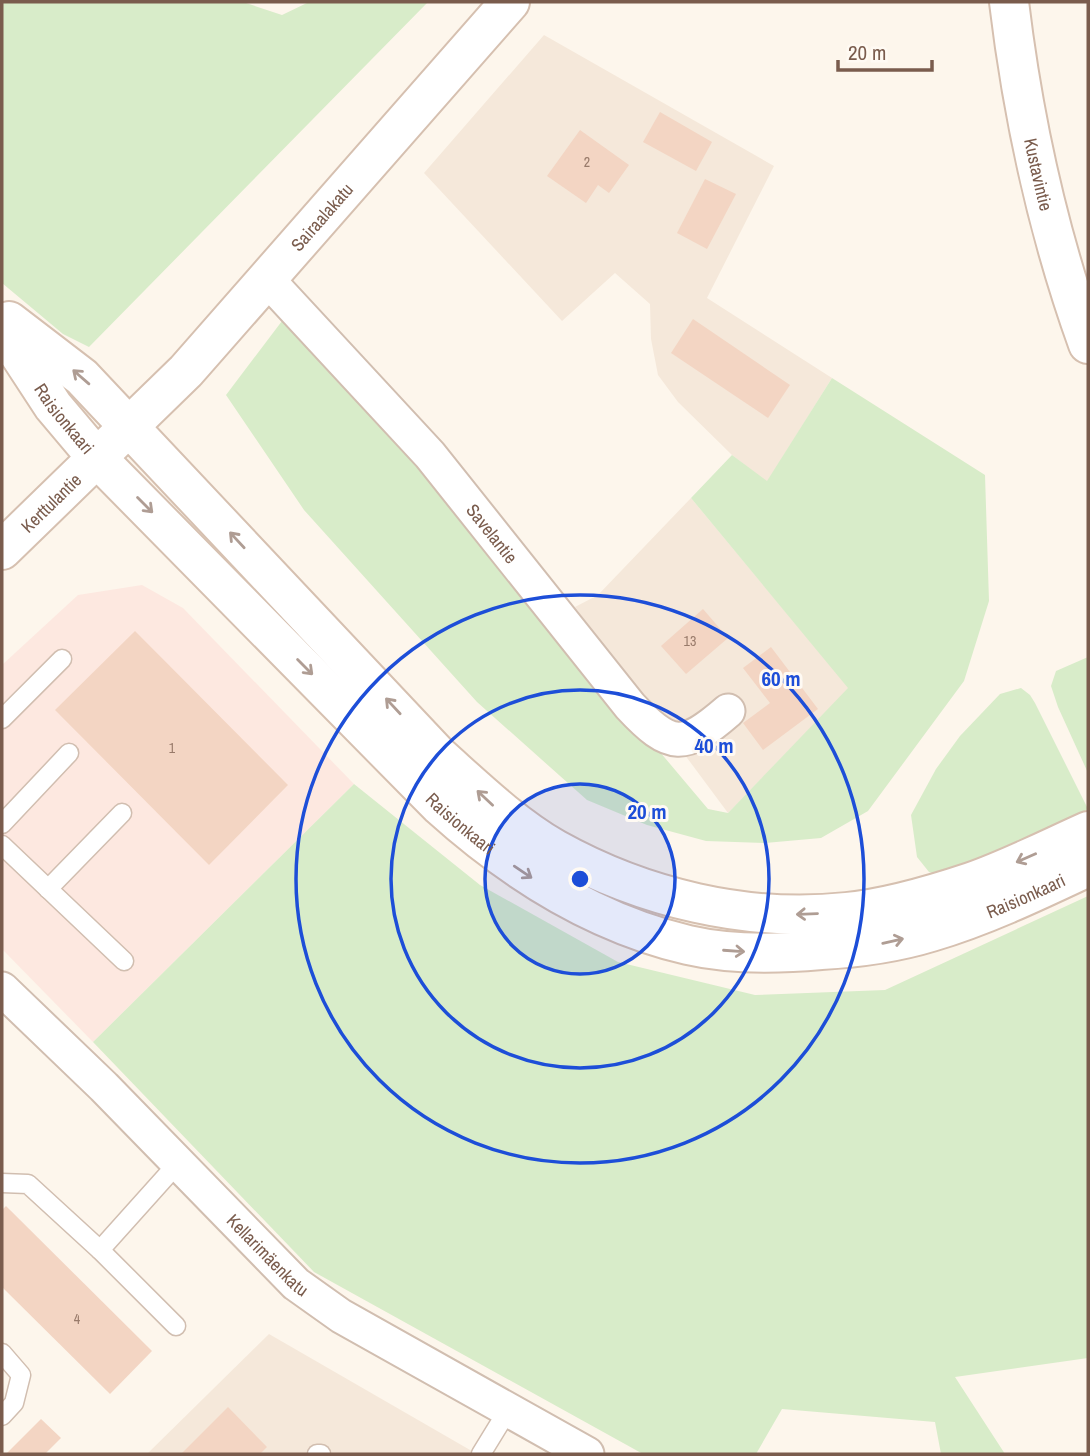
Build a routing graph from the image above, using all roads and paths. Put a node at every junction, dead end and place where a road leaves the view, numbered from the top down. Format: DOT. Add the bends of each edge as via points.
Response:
graph roads {
  1 [pos="510,2"];
  2 [pos="1009,2"];
  3 [pos="267,279"];
  4 [pos="2,316"];
  5 [pos="2,328"];
  6 [pos="1088,344"];
  7 [pos="129,425"];
  8 [pos="96,457"];
  9 [pos="2,550"];
  10 [pos="62,659"];
  11 [pos="728,711"];
  12 [pos="2,719"];
  13 [pos="69,753"];
  14 [pos="122,813"];
  15 [pos="2,824"];
  16 [pos="1088,831"];
  17 [pos="2,845"];
  18 [pos="1088,867"];
  19 [pos="48,889"];
  20 [pos="124,961"];
  21 [pos="2,989"];
  22 [pos="178,1163"];
  23 [pos="2,1183"];
  24 [pos="100,1250"];
  25 [pos="176,1326"];
  26 [pos="2,1353"];
  27 [pos="508,1410"];
  28 [pos="2,1416"];
  29 [pos="481,1454"];
  30 [pos="587,1454"];
  1 -- 3 [label="main road, Sairaalakatu"];
  2 -- 6 [label="main road, Kustavintie" via="1025,117 1060,258"];
  3 -- 7 [label="main road, Sairaalakatu" via="186,371"];
  3 -- 11 [label="street, Savelantie" via="430,455 648,725 667,737 686,740"];
  7 -- 4 [label="main road, Raisionkaari, one-way" via="82,377"];
  5 -- 8 [label="main road, Raisionkaari" via="53,406"];
  7 -- 8 [label="main road, Kerttulantie"];
  16 -- 7 [label="main road, Raisionkaari, one-way" via="972,881 910,900 847,912 780,914 723,909 621,881 554,848 497,809 459,774"];
  8 -- 9 [label="main road, Kerttulantie"];
  8 -- 18 [label="main road, Raisionkaari, one-way" via="476,838 583,908 633,929 689,946 777,954 880,944 974,918"];
  10 -- 12 [label="lane"];
  13 -- 15 [label="lane"];
  14 -- 19 [label="lane"];
  17 -- 19 [label="lane"];
  19 -- 20 [label="lane"];
  21 -- 22 [label="street, Kellarimäenkatu"];
  22 -- 24 [label="lane"];
  22 -- 27 [label="street, Kellarimäenkatu" via="296,1283 341,1316"];
  23 -- 24 [label="lane" via="28,1184"];
  24 -- 25 [label="lane"];
  26 -- 28 [label="lane" via="22,1375 14,1403"];
  27 -- 29 [label="lane"];
  27 -- 30 [label="street, Kellarimäenkatu"];
}
